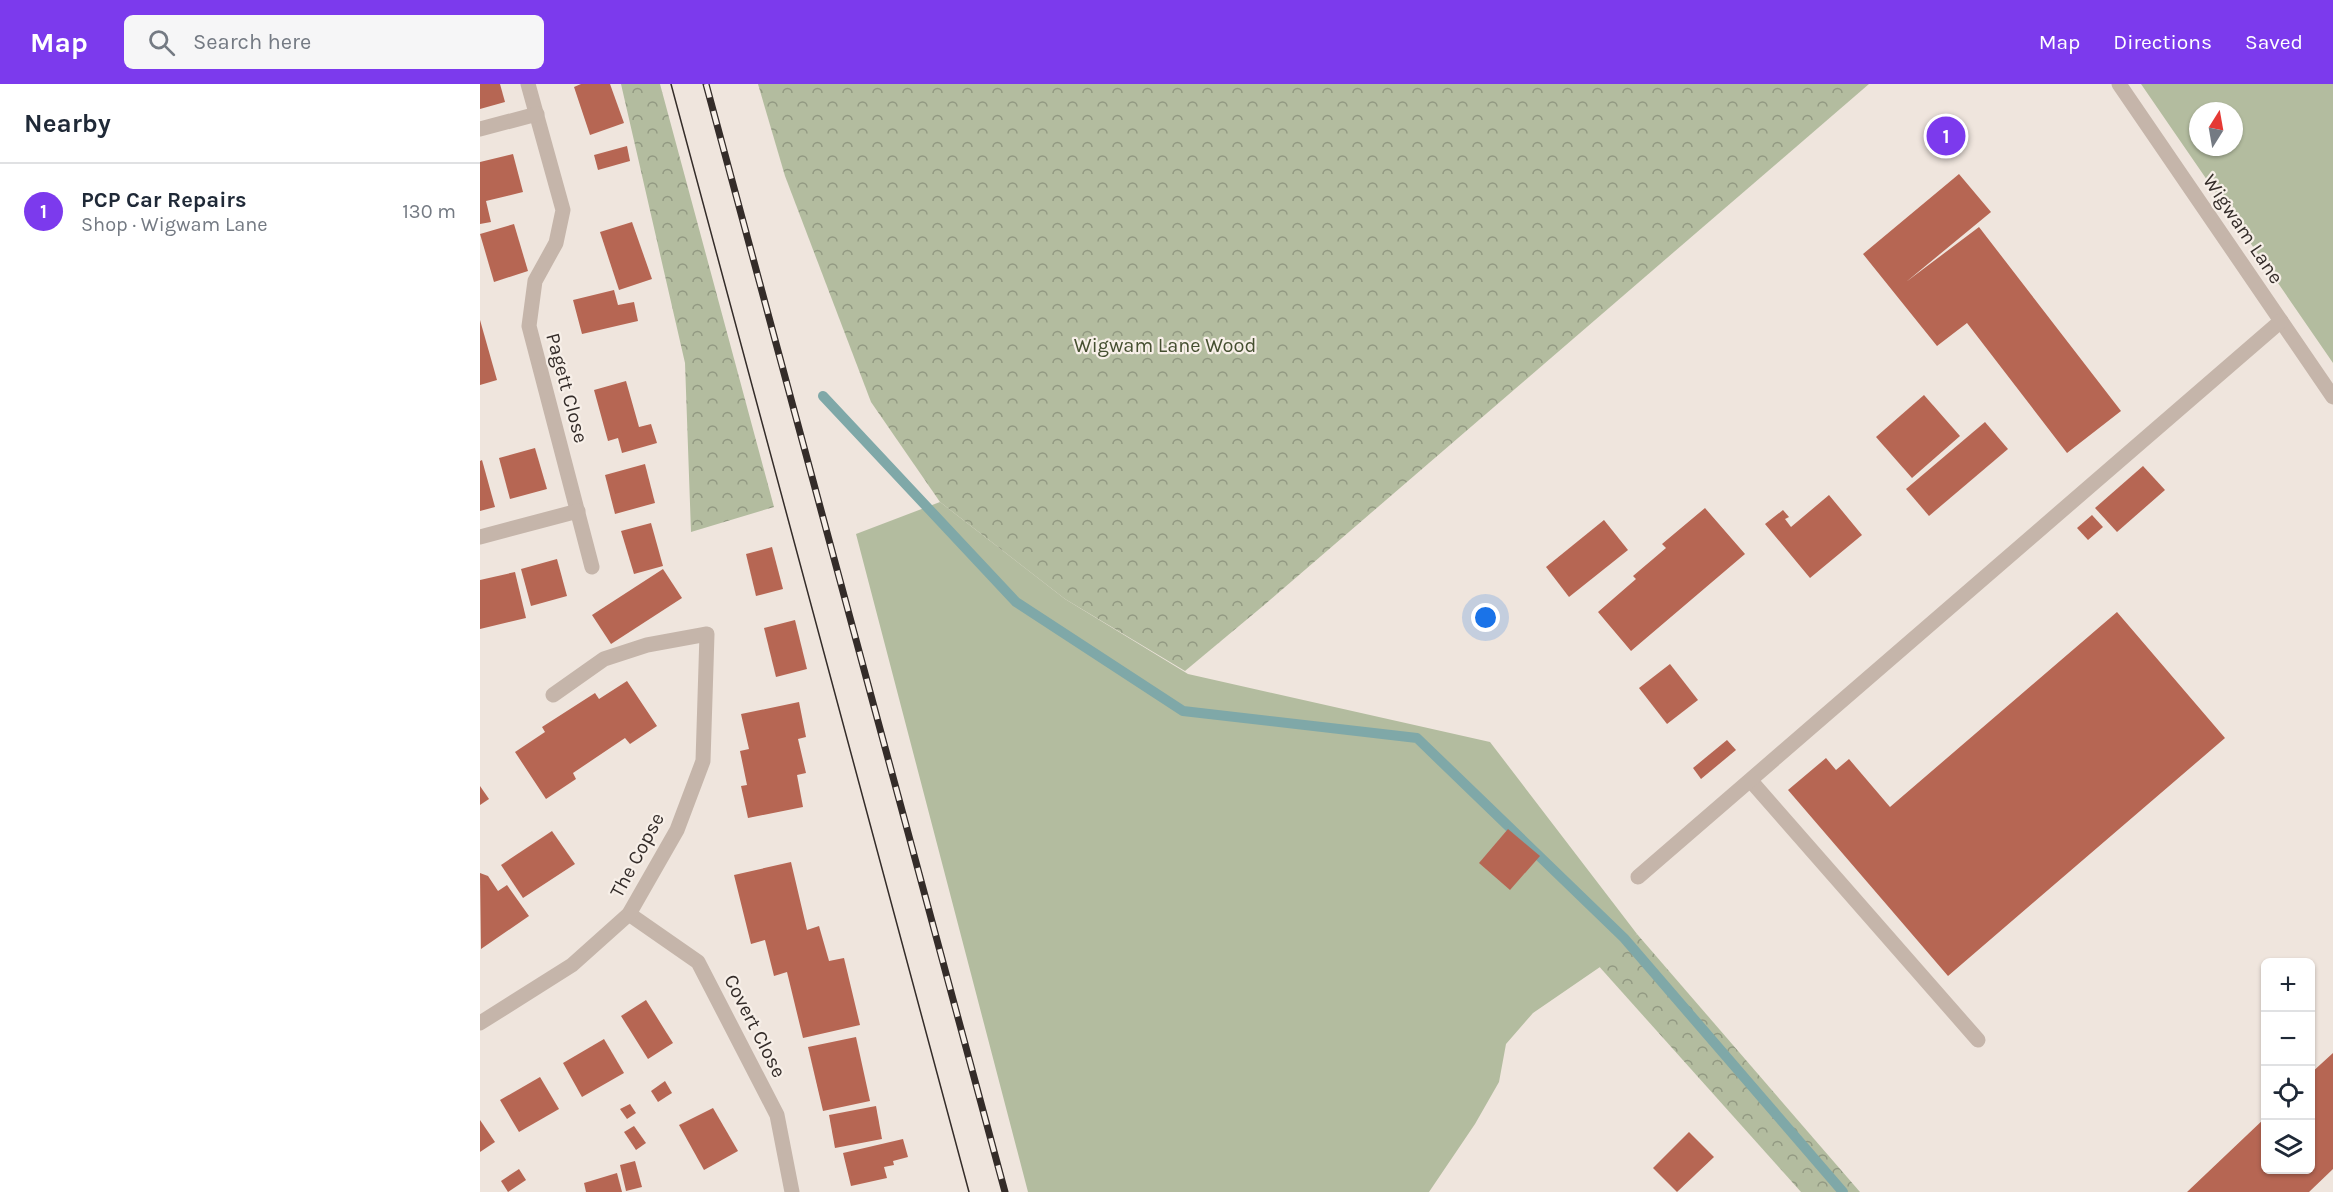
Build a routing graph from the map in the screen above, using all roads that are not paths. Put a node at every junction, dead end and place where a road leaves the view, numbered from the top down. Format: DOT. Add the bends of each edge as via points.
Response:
graph roads {
  1 [pos="528,84"];
  2 [pos="2119,84"];
  3 [pos="537,114"];
  4 [pos="480,129"];
  5 [pos="2281,321"];
  6 [pos="2333,397"];
  7 [pos="578,511"];
  8 [pos="480,537"];
  9 [pos="592,567"];
  10 [pos="553,695"];
  11 [pos="1751,781"];
  12 [pos="1638,877"];
  13 [pos="629,914"];
  14 [pos="482,1017"];
  15 [pos="1978,1041"];
  16 [pos="792,1192"];
  1 -- 3 [label="street, Pagett Close"];
  2 -- 5 [label="street, Wigwam Lane"];
  3 -- 4 [label="street"];
  3 -- 7 [label="street, Pagett Close" via="563,210 556,243 535,281 529,326"];
  5 -- 6 [label="street, Wigwam Lane"];
  5 -- 11 [label="street"];
  7 -- 8 [label="street"];
  7 -- 9 [label="street, Pagett Close"];
  10 -- 13 [label="street, The Copse" via="604,659 647,645 707,634 704,761 677,830"];
  11 -- 12 [label="street"];
  11 -- 15 [label="street"];
  13 -- 14 [label="street, The Copse" via="572,965"];
  13 -- 16 [label="street, Covert Close" via="698,962 777,1115"];
}
